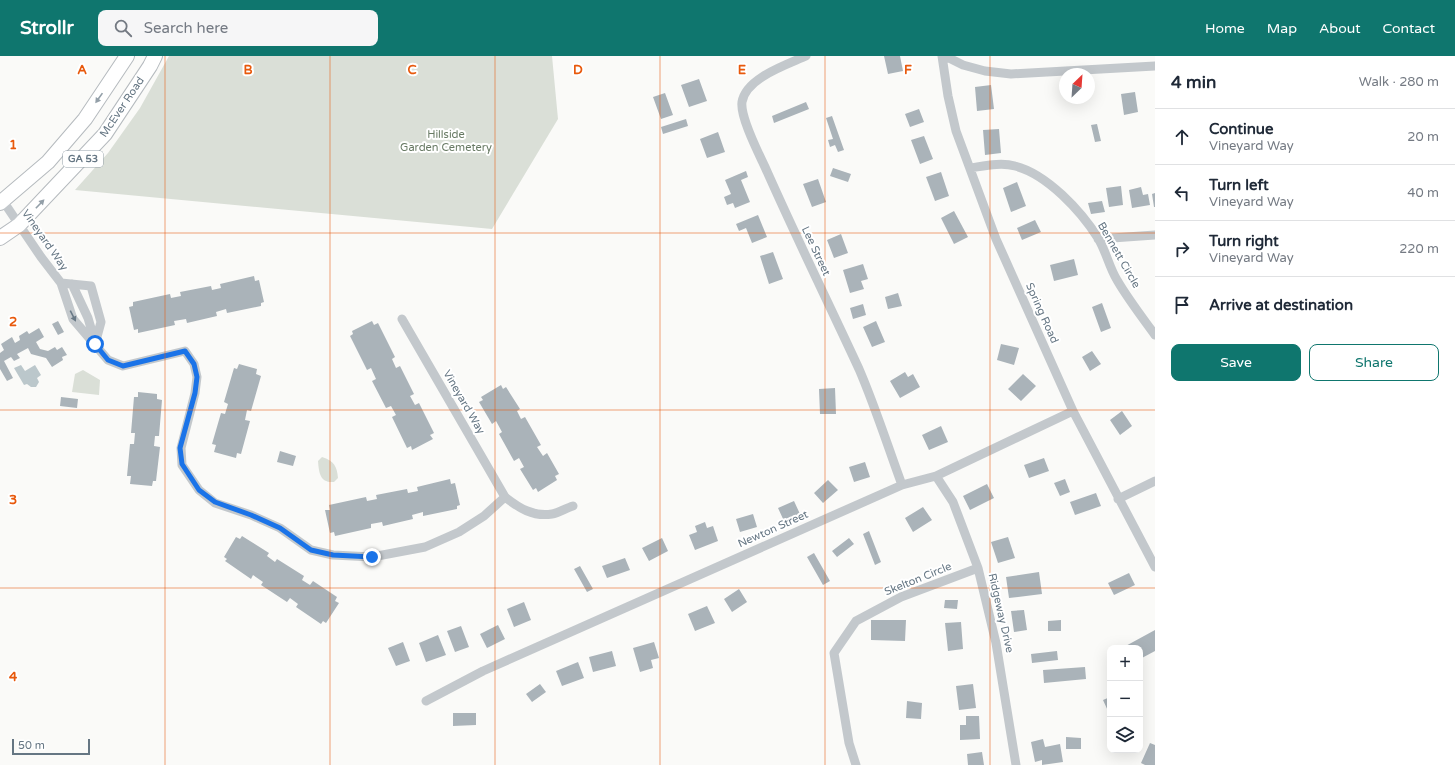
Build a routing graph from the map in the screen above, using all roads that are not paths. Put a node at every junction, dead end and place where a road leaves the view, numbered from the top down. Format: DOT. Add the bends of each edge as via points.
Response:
graph roads {
  1 [pos="128,56"];
  2 [pos="155,56"];
  3 [pos="806,56"];
  4 [pos="944,56"];
  5 [pos="1155,66"];
  6 [pos="970,168"];
  7 [pos="1,202"];
  8 [pos="19,225"];
  9 [pos="1155,235"];
  10 [pos="0,238"];
  11 [pos="1098,239"];
  12 [pos="61,283"];
  13 [pos="72,284"];
  14 [pos="402,319"];
  15 [pos="1155,335"];
  16 [pos="95,344"];
  17 [pos="1073,410"];
  18 [pos="936,476"];
  19 [pos="1155,481"];
  20 [pos="902,485"];
  21 [pos="505,497"];
  22 [pos="1118,499"];
  23 [pos="573,506"];
  24 [pos="1155,567"];
  25 [pos="978,568"];
  26 [pos="426,700"];
  27 [pos="856,765"];
  28 [pos="1016,765"];
  1 -- 7 [label="main road, McEver Road / GA 53, one-way" via="85,118 48,162"];
  8 -- 2 [label="main road, McEver Road / GA 53, one-way" via="105,134"];
  3 -- 20 [label="street, Lee Street" via="763,76 752,84 744,93 744,115 787,219 859,371"];
  4 -- 5 [label="street" via="985,71 1011,74"];
  4 -- 6 [label="street, Spring Road" via="948,96 956,130"];
  6 -- 11 [label="street, Bennett Circle" via="988,165 1014,166 1042,178 1074,207"];
  6 -- 17 [label="street, Spring Road" via="996,239"];
  7 -- 8 [label="street, Vineyard Way"];
  8 -- 10 [label="main road, McEver Road / GA 53"];
  8 -- 12 [label="street, Vineyard Way"];
  9 -- 11 [label="street"];
  11 -- 15 [label="street, Bennett Circle" via="1116,279"];
  12 -- 13 [label="street"];
  12 -- 16 [label="street, Vineyard Way, one-way" via="73,319"];
  13 -- 16 [label="street" via="88,318"];
  13 -- 16 [label="street" via="91,286 101,322"];
  14 -- 21 [label="street, Vineyard Way"];
  16 -- 21 [label="street, Vineyard Way" via="108,360 123,366 185,351 194,364 197,377 180,448 182,464 199,490 215,502 280,528 311,550 333,555 372,557 425,547 459,532 484,516"];
  17 -- 18 [label="street, Newton Street"];
  17 -- 22 [label="street, Spring Road"];
  18 -- 20 [label="street, Newton Street"];
  18 -- 25 [label="street, Ridgeway Drive" via="954,502"];
  19 -- 22 [label="street"];
  20 -- 26 [label="street, Newton Street" via="483,671"];
  21 -- 23 [label="street, Vineyard Way" via="533,514 553,514"];
  22 -- 24 [label="street, Spring Road"];
  25 -- 27 [label="street, Skelton Circle" via="901,597 856,621 834,653 848,742"];
  25 -- 28 [label="street, Ridgeway Drive" via="996,643"];
}
